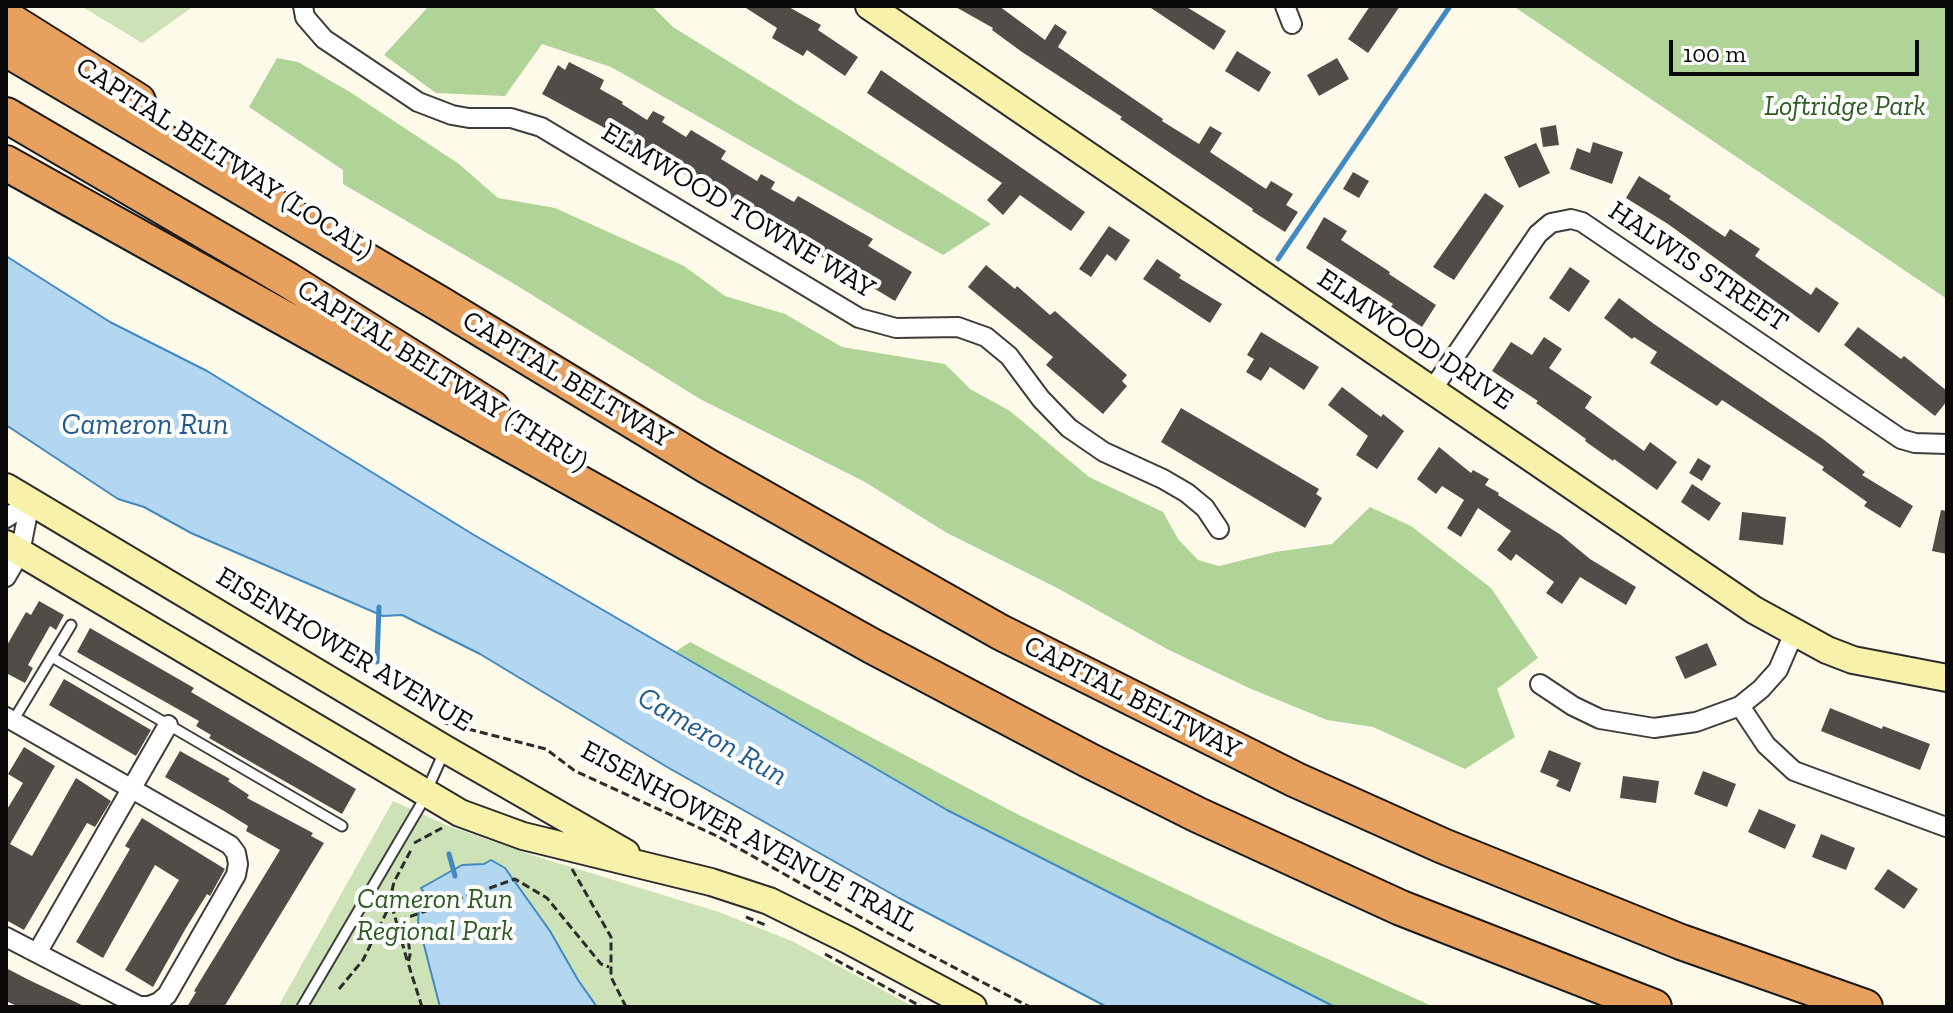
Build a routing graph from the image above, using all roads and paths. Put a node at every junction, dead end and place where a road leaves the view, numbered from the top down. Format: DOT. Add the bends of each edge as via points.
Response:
graph roads {
  1 [pos="303,6"];
  2 [pos="869,6"];
  3 [pos="6,18"];
  4 [pos="6,49"];
  5 [pos="6,115"];
  6 [pos="6,163"];
  7 [pos="440,304"];
  8 [pos="1432,390"];
  9 [pos="1946,450"];
  10 [pos="6,487"];
  11 [pos="30,502"];
  12 [pos="6,518"];
  13 [pos="1219,529"];
  14 [pos="13,548"];
  15 [pos="6,577"];
  16 [pos="71,625"];
  17 [pos="1794,633"];
  18 [pos="872,646"];
  19 [pos="52,657"];
  20 [pos="1947,678"];
  21 [pos="1540,684"];
  22 [pos="1740,706"];
  23 [pos="441,723"];
  24 [pos="8,724"];
  25 [pos="168,725"];
  26 [pos="445,749"];
  27 [pos="131,788"];
  28 [pos="426,793"];
  29 [pos="452,823"];
  30 [pos="342,826"];
  31 [pos="1946,827"];
  32 [pos="571,866"];
  33 [pos="650,867"];
  34 [pos="391,903"];
  35 [pos="6,937"];
  36 [pos="37,953"];
  37 [pos="408,963"];
  38 [pos="609,967"];
  39 [pos="339,989"];
  40 [pos="139,1006"];
  41 [pos="302,1007"];
  42 [pos="422,1007"];
  43 [pos="626,1007"];
  44 [pos="973,1007"];
  45 [pos="1030,1007"];
  46 [pos="1654,1007"];
  47 [pos="1865,1007"];
  1 -- 13 [label="street, ELMWOOD TOWNE WAY" via="305,17 324,39 418,102 469,118 524,120 541,127 859,318 896,328 958,327 986,337 1009,356 1069,428 1104,452 1187,493"];
  2 -- 8 [label="main road, ELMWOOD DRIVE"];
  3 -- 7 [label="highway, CAPITAL BELTWAY (LOCAL)" via="258,176"];
  4 -- 7 [label="highway, CAPITAL BELTWAY (THRU)"];
  5 -- 18 [label="highway, CAPITAL BELTWAY (THRU)" via="288,280"];
  6 -- 18 [label="highway"];
  7 -- 47 [label="highway, CAPITAL BELTWAY" via="841,544 1000,632 1296,780 1522,879"];
  8 -- 9 [label="street, HALWIS STREET" via="1538,234 1551,223 1571,219 1901,439"];
  8 -- 17 [label="main road, ELMWOOD DRIVE"];
  10 -- 11 [label="main road, EISENHOWER AVENUE"];
  11 -- 12 [label="street"];
  11 -- 14 [label="street"];
  11 -- 26 [label="main road, EISENHOWER AVENUE"];
  14 -- 15 [label="street"];
  14 -- 28 [label="main road, EISENHOWER AVENUE"];
  16 -- 19 [label="lane"];
  17 -- 20 [label="main road, ELMWOOD DRIVE" via="1853,660"];
  17 -- 22 [label="street" via="1775,674"];
  18 -- 46 [label="highway" via="1090,761 1315,870"];
  19 -- 24 [label="lane"];
  19 -- 25 [label="lane"];
  21 -- 22 [label="street" via="1600,719 1654,728 1682,725"];
  22 -- 31 [label="street" via="1766,745 1794,771"];
  23 -- 45 [label="path, EISENHOWER AVENUE TRAIL" via="546,749 575,771 717,836"];
  24 -- 27 [label="street"];
  25 -- 27 [label="street"];
  25 -- 30 [label="lane"];
  26 -- 28 [label="lane"];
  26 -- 33 [label="main road, EISENHOWER AVENUE"];
  27 -- 36 [label="street"];
  27 -- 40 [label="street" via="230,845 238,864 167,995"];
  28 -- 33 [label="main road, EISENHOWER AVENUE" via="460,813 523,836"];
  28 -- 41 [label="lane"];
  29 -- 34 [label="path" via="415,841 394,882"];
  32 -- 38 [label="path" via="611,937"];
  33 -- 44 [label="main road, EISENHOWER AVENUE" via="769,901"];
  34 -- 37 [label="path"];
  34 -- 39 [label="path" via="363,960"];
  35 -- 36 [label="street"];
  36 -- 40 [label="street"];
  37 -- 38 [label="path" via="408,917 515,879 541,893"];
  37 -- 42 [label="path"];
  38 -- 43 [label="path"];
}
